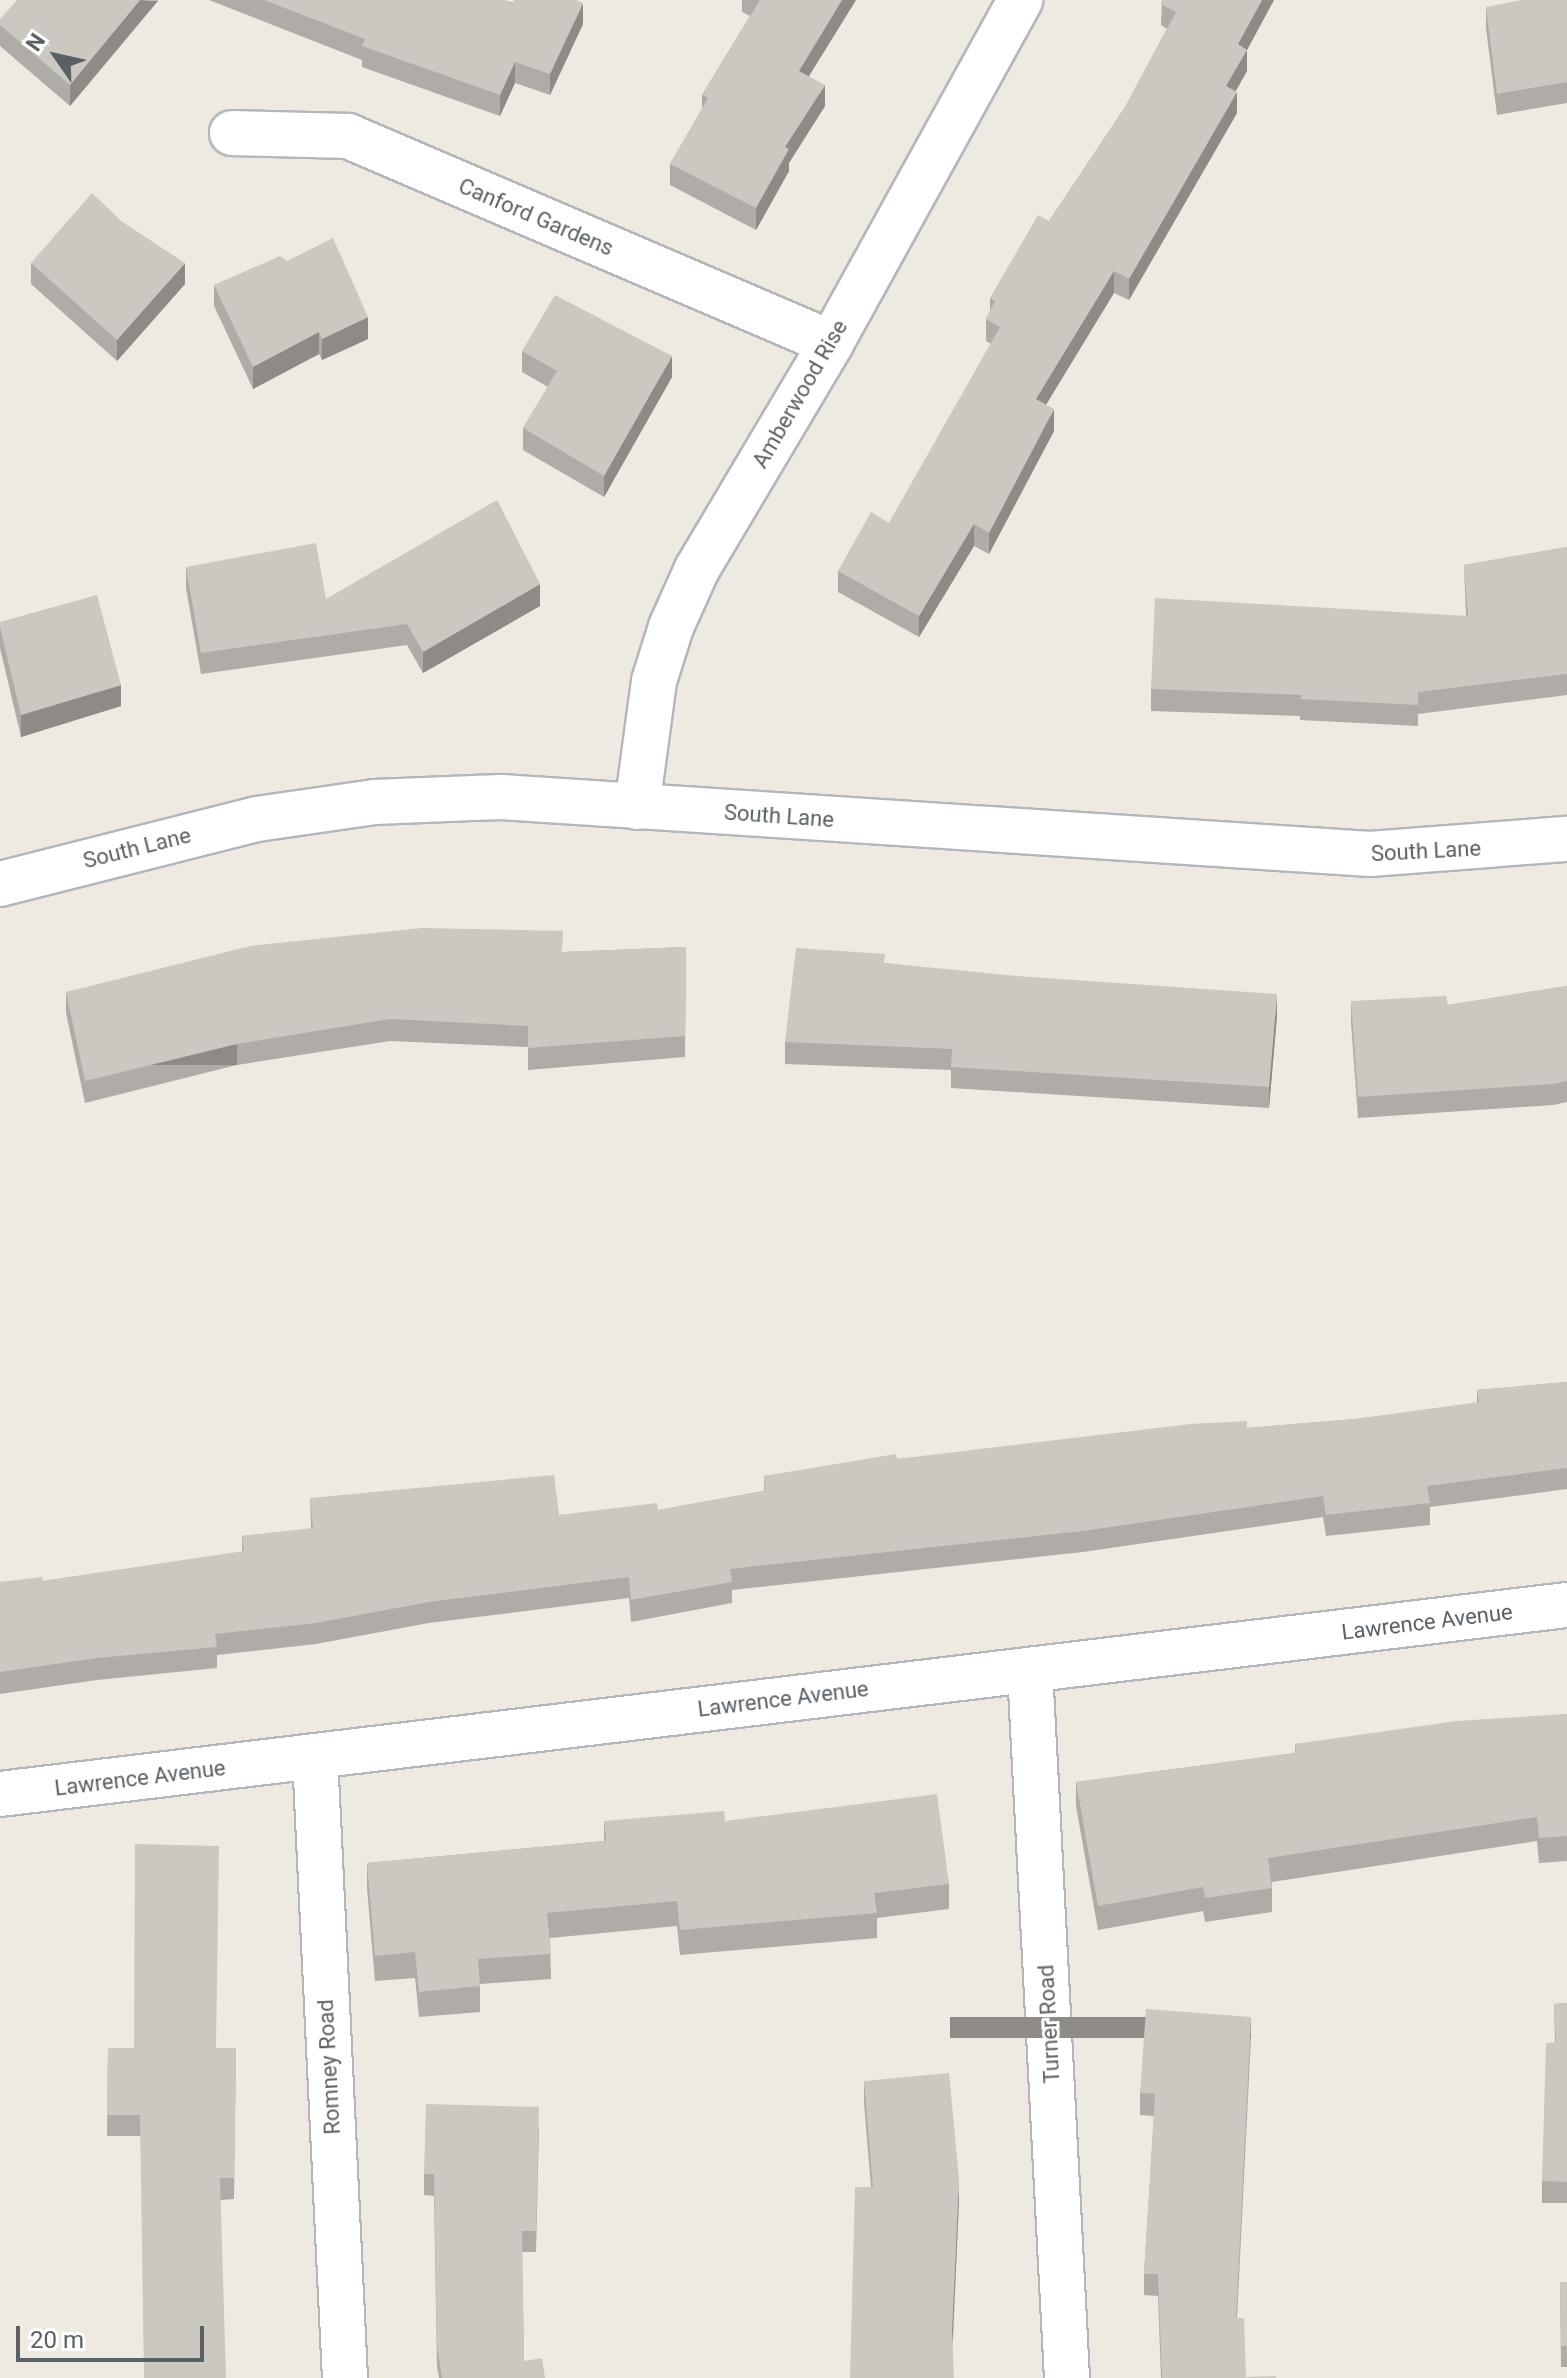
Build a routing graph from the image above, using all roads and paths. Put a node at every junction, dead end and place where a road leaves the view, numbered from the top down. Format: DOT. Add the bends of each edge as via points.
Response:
graph roads {
  1 [pos="1020,0"];
  2 [pos="232,133"];
  3 [pos="831,343"];
  4 [pos="637,807"];
  5 [pos="1567,839"];
  6 [pos="0,884"];
  7 [pos="1567,1605"];
  8 [pos="1030,1670"];
  9 [pos="315,1756"];
  10 [pos="0,1794"];
  11 [pos="345,2378"];
  12 [pos="1067,2378"];
  1 -- 3 [label="street, Amberwood Rise"];
  2 -- 3 [label="street, Canford Gardens" via="348,136"];
  3 -- 4 [label="street, Amberwood Rise" via="697,569 671,627 654,681"];
  4 -- 5 [label="street, South Lane" via="1370,854"];
  4 -- 6 [label="street, South Lane" via="501,797 375,802 257,819"];
  7 -- 8 [label="street, Lawrence Avenue"];
  8 -- 9 [label="street, Lawrence Avenue"];
  8 -- 12 [label="street, Turner Road"];
  9 -- 10 [label="street, Lawrence Avenue"];
  9 -- 11 [label="street, Romney Road"];
}
